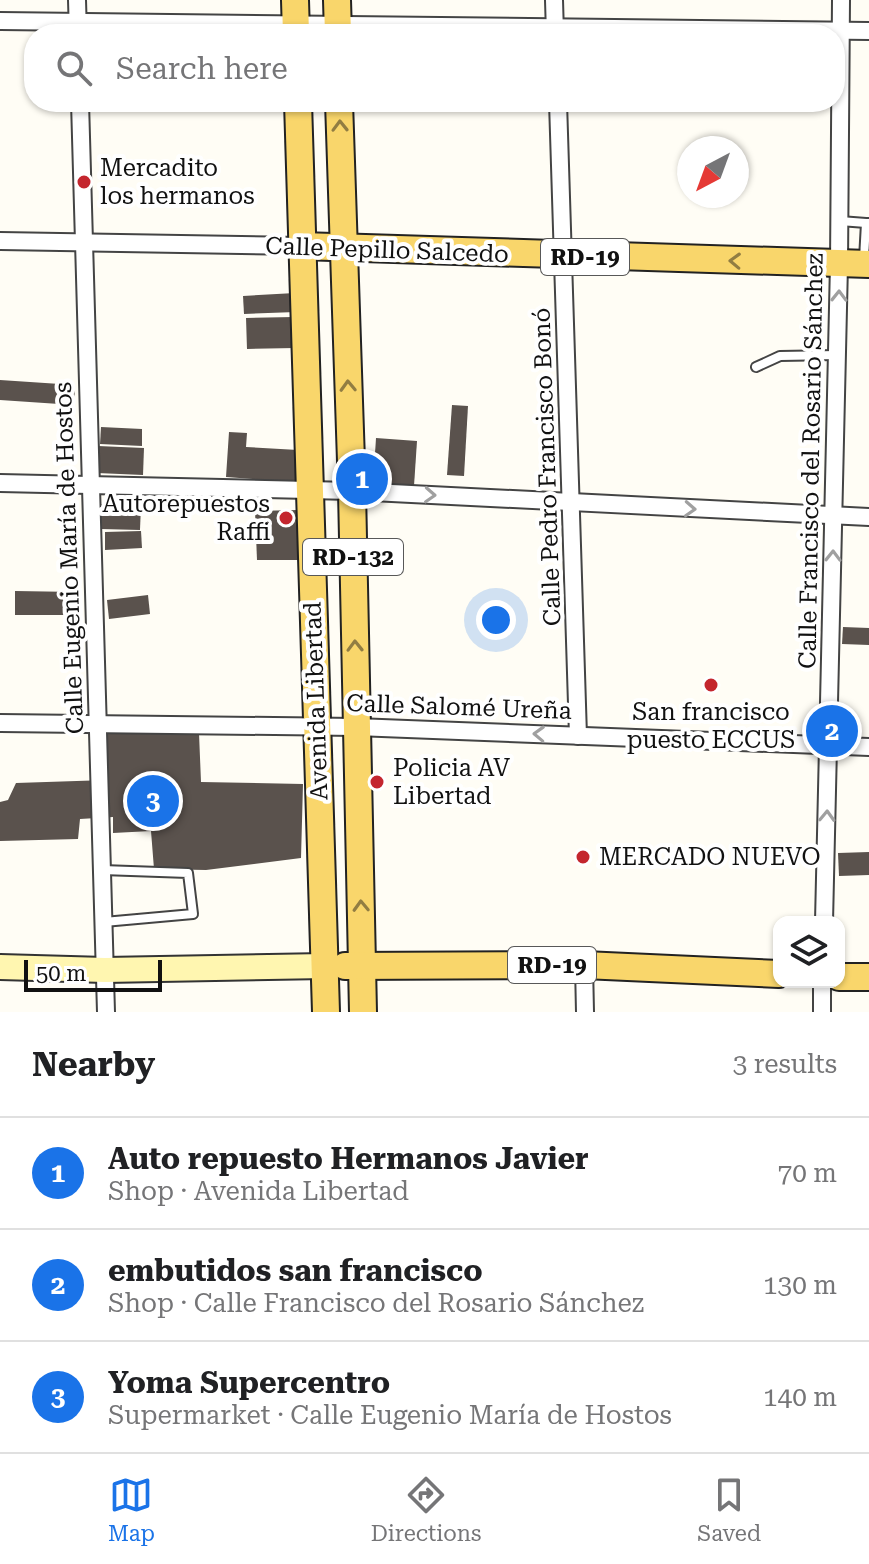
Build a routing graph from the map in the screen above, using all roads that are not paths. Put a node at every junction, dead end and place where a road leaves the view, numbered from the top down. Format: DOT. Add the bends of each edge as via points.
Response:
graph roads {
  1 [pos="77,0"];
  2 [pos="554,0"];
  3 [pos="841,0"];
  4 [pos="296,20"];
  5 [pos="337,20"];
  6 [pos="0,21"];
  7 [pos="33,24"];
  8 [pos="78,24"];
  9 [pos="187,24"];
  10 [pos="424,24"];
  11 [pos="555,24"];
  12 [pos="840,24"];
  13 [pos="845,30"];
  14 [pos="869,31"];
  15 [pos="80,112"];
  16 [pos="298,112"];
  17 [pos="339,112"];
  18 [pos="558,112"];
  19 [pos="840,112"];
  20 [pos="840,221"];
  21 [pos="868,223"];
  22 [pos="0,241"];
  23 [pos="84,242"];
  24 [pos="301,246"];
  25 [pos="343,247"];
  26 [pos="565,256"];
  27 [pos="857,264"];
  28 [pos="838,355"];
  29 [pos="756,367"];
  30 [pos="0,483"];
  31 [pos="90,483"];
  32 [pos="309,489"];
  33 [pos="352,491"];
  34 [pos="573,503"];
  35 [pos="834,516"];
  36 [pos="869,517"];
  37 [pos="0,723"];
  38 [pos="97,724"];
  39 [pos="316,726"];
  40 [pos="356,727"];
  41 [pos="578,736"];
  42 [pos="829,746"];
  43 [pos="869,747"];
  44 [pos="102,870"];
  45 [pos="824,916"];
  46 [pos="103,922"];
  47 [pos="362,965"];
  48 [pos="584,965"];
  49 [pos="325,966"];
  50 [pos="0,967"];
  51 [pos="105,970"];
  52 [pos="773,974"];
  53 [pos="845,977"];
  54 [pos="869,977"];
  55 [pos="822,988"];
  56 [pos="106,1012"];
  57 [pos="326,1012"];
  58 [pos="363,1012"];
  59 [pos="585,1012"];
  60 [pos="822,1012"];
  1 -- 8 [label="street"];
  2 -- 11 [label="street"];
  3 -- 12 [label="street, Calle Francisco del Rosario Sánchez"];
  4 -- 5 [label="street"];
  4 -- 9 [label="street"];
  5 -- 10 [label="street"];
  6 -- 7 [label="street"];
  13 -- 14 [label="street"];
  15 -- 23 [label="street, Calle Eugenio María de Hostos"];
  16 -- 24 [label="main road, Avenida Libertad / RD-132"];
  25 -- 17 [label="main road, Avenida Libertad / RD-132, one-way"];
  18 -- 26 [label="street, Calle Pedro Francisco Bonó"];
  19 -- 20 [label="street, Calle Francisco del Rosario Sánchez"];
  20 -- 21 [label="lane"];
  20 -- 27 [label="street, Calle Francisco del Rosario Sánchez"];
  21 -- 27 [label="lane"];
  22 -- 23 [label="street, Calle Pepillo Salcedo"];
  23 -- 24 [label="street, Calle Pepillo Salcedo"];
  23 -- 31 [label="street, Calle Eugenio María de Hostos"];
  24 -- 25 [label="main road, Calle Pepillo Salcedo / RD-19"];
  24 -- 32 [label="main road, Avenida Libertad / RD-132"];
  25 -- 26 [label="main road, Calle Pepillo Salcedo / RD-19"];
  33 -- 25 [label="main road, Avenida Libertad / RD-132, one-way"];
  27 -- 26 [label="main road, Calle Pepillo Salcedo / RD-19, one-way"];
  26 -- 34 [label="street, Calle Pedro Francisco Bonó"];
  28 -- 27 [label="street, Calle Francisco del Rosario Sánchez, one-way"];
  28 -- 29 [label="lane" via="780,356"];
  28 -- 35 [label="street, Calle Francisco del Rosario Sánchez"];
  30 -- 31 [label="street"];
  31 -- 32 [label="street"];
  31 -- 38 [label="street, Calle Eugenio María de Hostos"];
  32 -- 33 [label="street"];
  32 -- 39 [label="main road, Avenida Libertad / RD-132"];
  33 -- 34 [label="street, one-way"];
  40 -- 33 [label="main road, Avenida Libertad / RD-132, one-way"];
  34 -- 35 [label="street, one-way"];
  34 -- 41 [label="street, Calle Pedro Francisco Bonó"];
  35 -- 36 [label="street"];
  42 -- 35 [label="street, Calle Francisco del Rosario Sánchez, one-way"];
  37 -- 38 [label="street, Calle Salomé Ureña"];
  38 -- 39 [label="street, Calle Salomé Ureña"];
  38 -- 44 [label="street, Calle Eugenio María de Hostos"];
  39 -- 40 [label="street, Calle Salomé Ureña"];
  39 -- 49 [label="main road, Avenida Libertad / RD-132"];
  41 -- 40 [label="street, Calle Salomé Ureña, one-way"];
  47 -- 40 [label="main road, Avenida Libertad / RD-132, one-way"];
  41 -- 42 [label="street, Calle Salomé Ureña"];
  42 -- 43 [label="street, Calle Salomé Ureña"];
  45 -- 42 [label="street, Calle Francisco del Rosario Sánchez, one-way"];
  44 -- 46 [label="street, Calle Eugenio María de Hostos"];
  44 -- 46 [label="lane" via="188,873 193,914"];
  46 -- 51 [label="street, Calle Eugenio María de Hostos"];
  47 -- 48 [label="main road, RD-19"];
  47 -- 49 [label="main road, RD-19"];
  47 -- 58 [label="main road, Avenida Libertad / RD-132"];
  48 -- 52 [label="main road, RD-19"];
  48 -- 59 [label="street"];
  49 -- 51 [label="street"];
  49 -- 57 [label="main road, Avenida Libertad / RD-132"];
  50 -- 51 [label="street"];
  51 -- 56 [label="street, Calle Eugenio María de Hostos"];
  53 -- 54 [label="main road"];
  55 -- 60 [label="street"];
}
